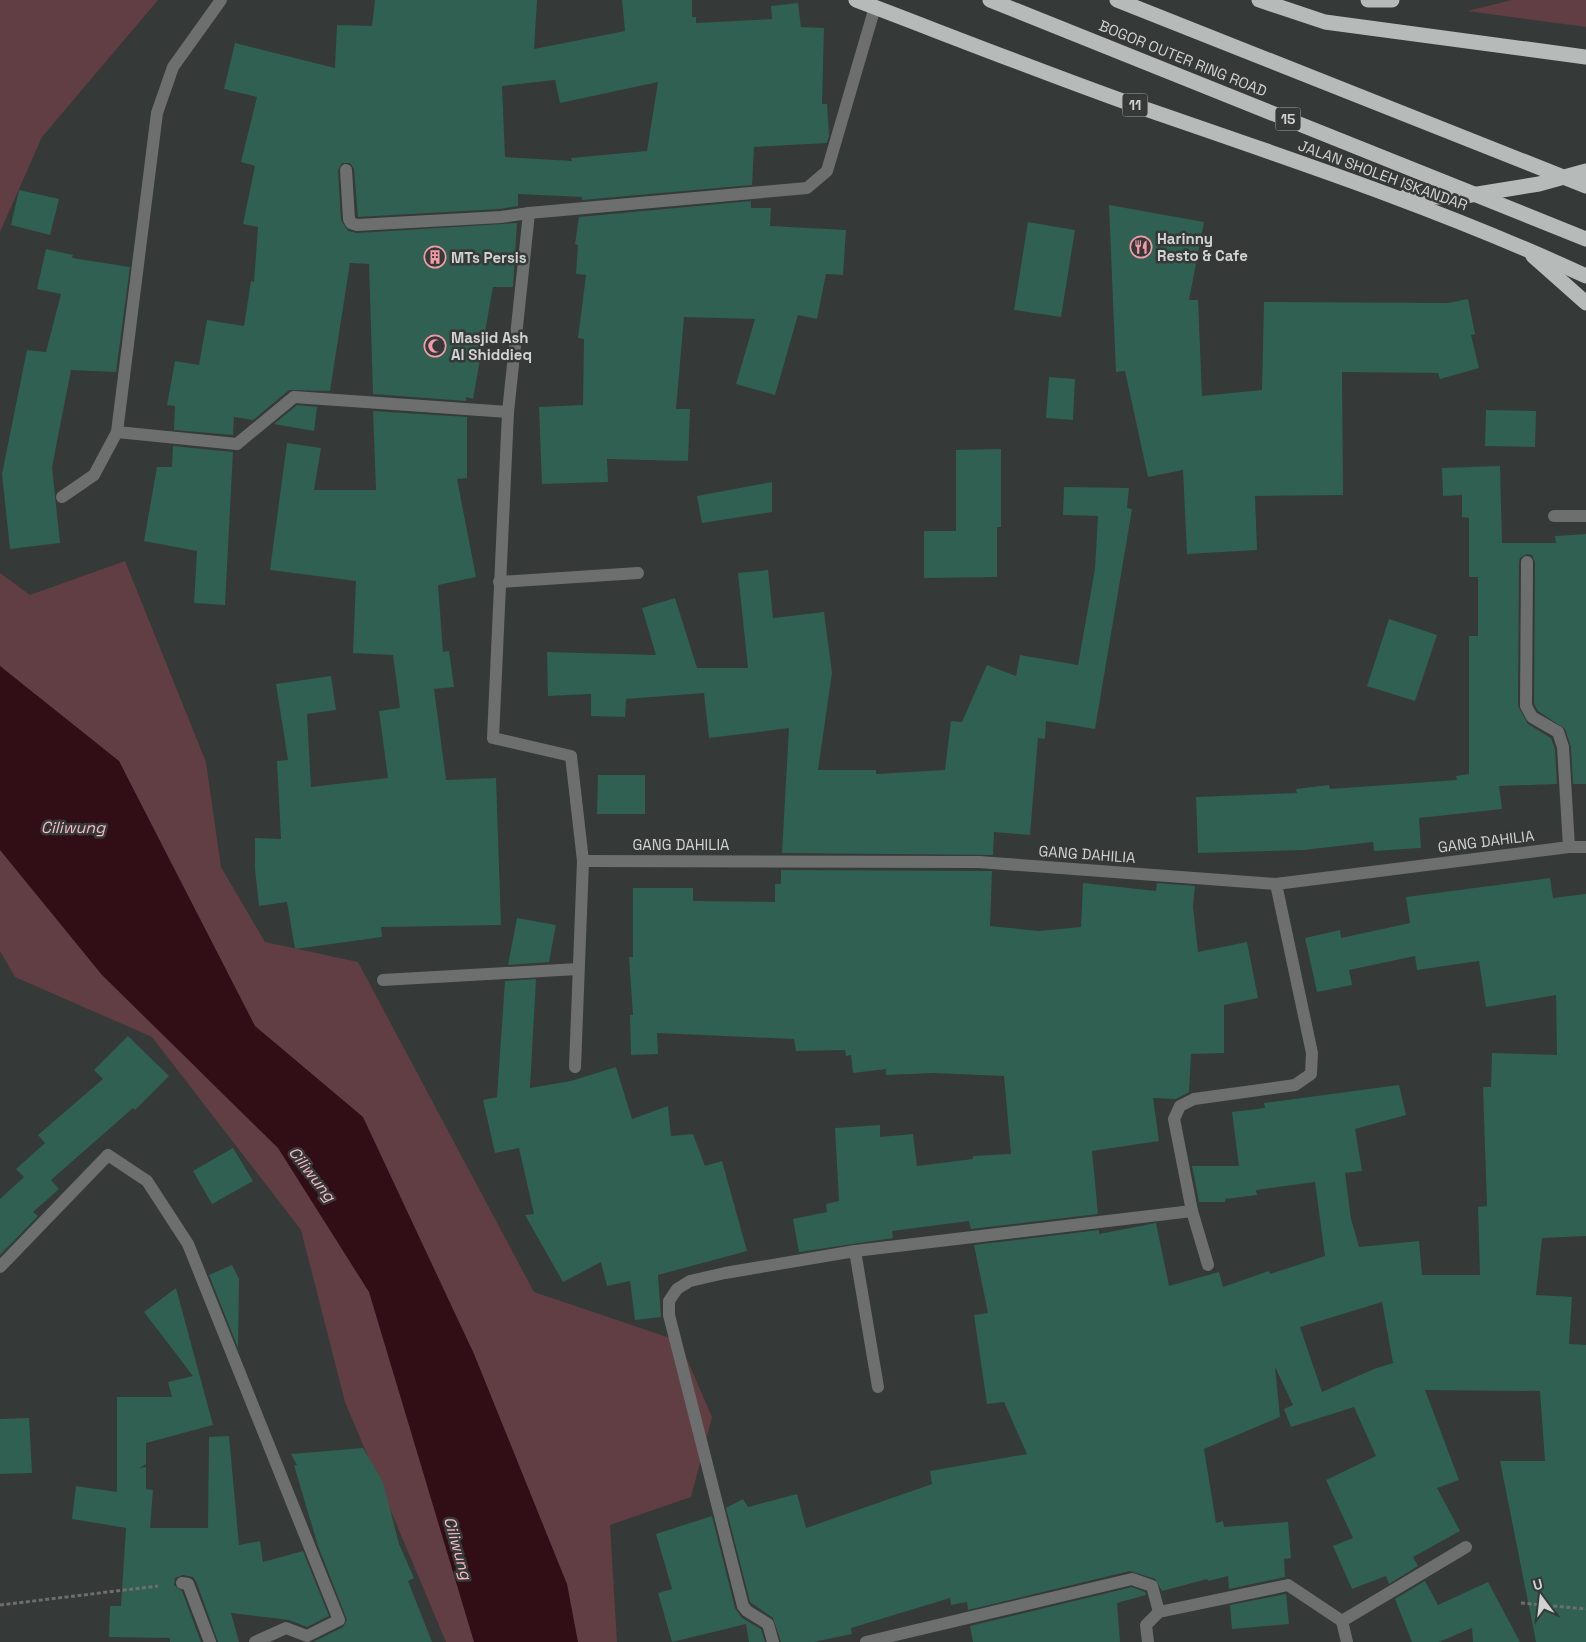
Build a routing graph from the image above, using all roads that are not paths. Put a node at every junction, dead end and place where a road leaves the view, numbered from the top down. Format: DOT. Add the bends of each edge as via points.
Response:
graph roads {
  1 [pos="221,0"];
  2 [pos="856,0"];
  3 [pos="990,0"];
  4 [pos="1117,0"];
  5 [pos="1259,0"];
  6 [pos="1368,0"];
  7 [pos="1392,0"];
  8 [pos="875,7"];
  9 [pos="1586,57"];
  10 [pos="346,170"];
  11 [pos="1586,171"];
  12 [pos="1586,186"];
  13 [pos="1396,197"];
  14 [pos="529,213"];
  15 [pos="1586,239"];
  16 [pos="1520,245"];
  17 [pos="1586,276"];
  18 [pos="1586,303"];
  19 [pos="508,412"];
  20 [pos="117,432"];
  21 [pos="62,496"];
  22 [pos="1554,516"];
  23 [pos="1586,516"];
  24 [pos="1527,562"];
  25 [pos="638,573"];
  26 [pos="499,582"];
  27 [pos="1569,847"];
  28 [pos="1586,847"];
  29 [pos="583,861"];
  30 [pos="1276,884"];
  31 [pos="578,969"];
  32 [pos="383,980"];
  33 [pos="575,1067"];
  34 [pos="1192,1211"];
  35 [pos="855,1251"];
  36 [pos="1208,1266"];
  37 [pos="0,1267"];
  38 [pos="878,1387"];
  39 [pos="1466,1547"];
  40 [pos="182,1583"];
  41 [pos="1160,1612"];
  42 [pos="1342,1621"];
  43 [pos="210,1642"];
  44 [pos="255,1642"];
  45 [pos="773,1642"];
  46 [pos="866,1642"];
  47 [pos="1148,1642"];
  48 [pos="1347,1642"];
  1 -- 20 [label="street" via="173,67 157,113"];
  2 -- 8 [label="highway, JALAN SHOLEH ISKANDAR / 11"];
  3 -- 15 [label="highway, BOGOR OUTER RING ROAD / 15, bridge"];
  4 -- 12 [label="highway, BOGOR OUTER RING ROAD, bridge"];
  5 -- 9 [label="highway" via="1325,22"];
  6 -- 7 [label="highway"];
  8 -- 13 [label="highway, JALAN SHOLEH ISKANDAR / 11" via="1066,80"];
  8 -- 14 [label="street" via="827,171 807,188"];
  10 -- 14 [label="street" via="349,219 350,223 357,225"];
  11 -- 13 [label="highway" via="1539,184 1459,197"];
  13 -- 16 [label="highway, JALAN SHOLEH ISKANDAR / 11"];
  14 -- 19 [label="street"];
  16 -- 17 [label="highway, JALAN SHOLEH ISKANDAR / 11"];
  16 -- 18 [label="highway"];
  19 -- 20 [label="street" via="294,397 237,444"];
  19 -- 26 [label="street"];
  20 -- 21 [label="street" via="94,474"];
  22 -- 23 [label="street"];
  24 -- 27 [label="street" via="1526,706 1532,718 1558,732 1563,746"];
  25 -- 26 [label="street"];
  26 -- 29 [label="street" via="493,738 571,756"];
  27 -- 28 [label="street, GANG DAHILIA"];
  27 -- 30 [label="street, GANG DAHILIA"];
  29 -- 30 [label="street, GANG DAHILIA" via="979,862"];
  29 -- 31 [label="street"];
  30 -- 34 [label="street" via="1312,1053 1310,1074 1294,1085 1194,1098 1180,1106 1174,1119"];
  31 -- 32 [label="street"];
  31 -- 33 [label="street"];
  34 -- 35 [label="street"];
  34 -- 36 [label="street"];
  35 -- 38 [label="street"];
  35 -- 45 [label="street" via="690,1280 677,1289 669,1301 669,1315 743,1606 768,1624"];
  37 -- 44 [label="street" via="108,1155 147,1182 188,1244 339,1620 307,1636 286,1628"];
  39 -- 42 [label="street"];
  40 -- 43 [label="street" via="188,1584"];
  41 -- 42 [label="street" via="1288,1585"];
  41 -- 46 [label="street" via="1152,1586 1132,1579"];
  41 -- 47 [label="street" via="1146,1625"];
  42 -- 48 [label="street"];
}
